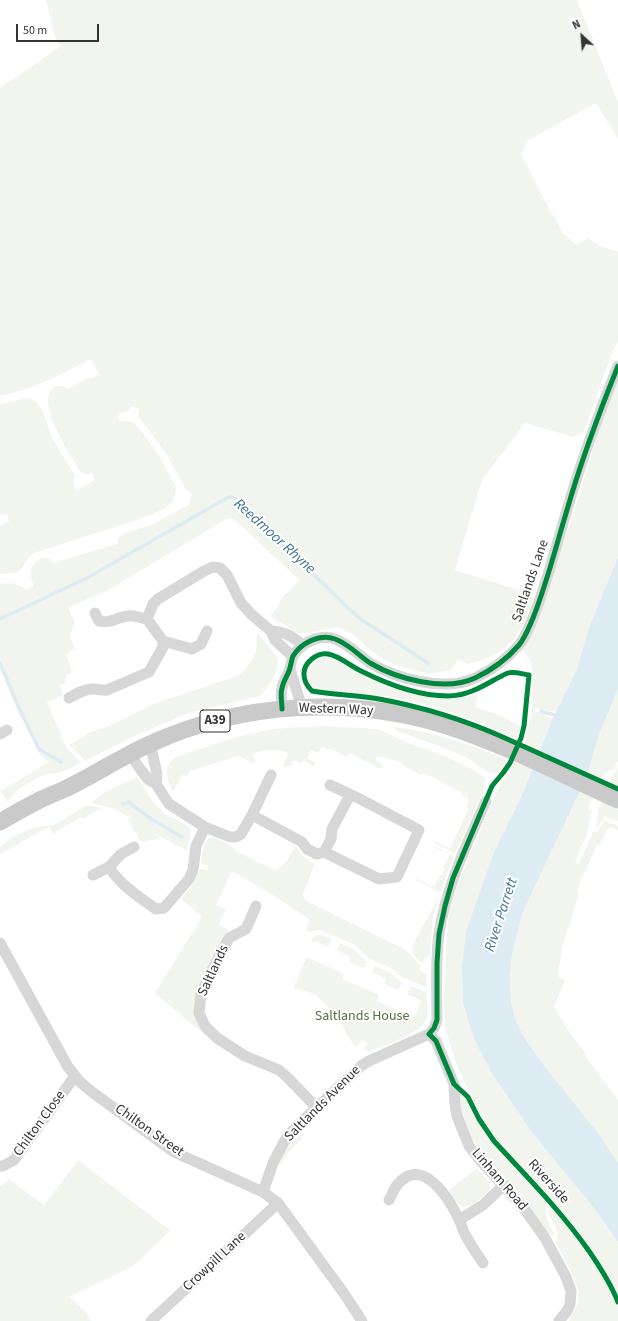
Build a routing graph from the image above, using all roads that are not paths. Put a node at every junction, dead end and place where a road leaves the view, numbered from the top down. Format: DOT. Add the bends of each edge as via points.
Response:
graph roads {
  1 [pos="618,366"];
  2 [pos="95,613"];
  3 [pos="147,618"];
  4 [pos="207,631"];
  5 [pos="271,631"];
  6 [pos="163,641"];
  7 [pos="303,645"];
  8 [pos="293,658"];
  9 [pos="290,669"];
  10 [pos="69,698"];
  11 [pos="302,708"];
  12 [pos="282,709"];
  13 [pos="150,744"];
  14 [pos="130,754"];
  15 [pos="271,775"];
  16 [pos="156,784"];
  17 [pos="330,785"];
  18 [pos="350,795"];
  19 [pos="618,800"];
  20 [pos="486,801"];
  21 [pos="252,815"];
  22 [pos="0,822"];
  23 [pos="205,827"];
  24 [pos="134,847"];
  25 [pos="324,852"];
  26 [pos="109,867"];
  27 [pos="93,875"];
  28 [pos="256,906"];
  29 [pos="0,942"];
  30 [pos="429,1034"];
  31 [pos="75,1076"];
  32 [pos="317,1108"];
  33 [pos="0,1166"];
  34 [pos="504,1185"];
  35 [pos="264,1192"];
  36 [pos="390,1200"];
  37 [pos="278,1203"];
  38 [pos="460,1220"];
  39 [pos="482,1263"];
  40 [pos="151,1321"];
  41 [pos="362,1321"];
  42 [pos="559,1321"];
  1 -- 7 [label="street, Saltlands Lane" via="567,508 539,602 520,644 503,661 473,679 438,684 421,682 388,672 369,662 347,644 330,637"];
  2 -- 3 [label="street" via="100,621 107,623 130,615"];
  3 -- 5 [label="street" via="158,599 214,567 220,568 227,575 241,603"];
  3 -- 6 [label="street"];
  4 -- 6 [label="street" via="201,644 192,649"];
  5 -- 7 [label="street" via="283,632"];
  5 -- 8 [label="street" via="275,640"];
  6 -- 10 [label="street" via="164,647 149,672 107,690 93,688"];
  7 -- 8 [label="street"];
  8 -- 9 [label="street"];
  9 -- 11 [label="street"];
  9 -- 12 [label="street" via="281,689"];
  11 -- 12 [label="main road, Western Way / A39"];
  11 -- 19 [label="main road, Western Way / A39" via="390,712 443,725 500,746"];
  12 -- 13 [label="main road, Western Way / A39" via="214,721"];
  13 -- 14 [label="main road, Western Way / A39"];
  13 -- 16 [label="street" via="157,774"];
  14 -- 16 [label="street" via="148,779"];
  14 -- 22 [label="main road, Western Way / A39"];
  15 -- 21 [label="street"];
  16 -- 23 [label="street" via="170,804"];
  17 -- 18 [label="street"];
  18 -- 25 [label="street" via="332,829 331,839"];
  18 -- 25 [label="street" via="418,830 397,877 379,879"];
  20 -- 30 [label="street" via="453,878 445,906 437,956 437,1020"];
  21 -- 23 [label="street" via="241,834 236,837"];
  21 -- 25 [label="street" via="302,842 307,849 317,854"];
  23 -- 26 [label="street" via="196,846 193,870 189,879 169,903 160,909 156,909 124,886"];
  24 -- 26 [label="street" via="121,854"];
  26 -- 27 [label="street"];
  28 -- 32 [label="street, Saltlands" via="246,928 229,938 201,994 199,1013 205,1026 217,1038 245,1056 279,1070"];
  29 -- 31 [label="street, Chilton Street" via="61,1056"];
  30 -- 32 [label="street, Saltlands Avenue" via="361,1066"];
  30 -- 34 [label="street, Linham Road" via="436,1041 454,1084 457,1116 469,1146"];
  31 -- 33 [label="street, Chilton Close" via="14,1160"];
  31 -- 35 [label="street, Chilton Street" via="92,1092 174,1152"];
  32 -- 35 [label="street, Saltlands Avenue" via="295,1128 279,1150 272,1163"];
  34 -- 38 [label="street" via="483,1205"];
  34 -- 42 [label="street, Linham Road" via="545,1238 566,1277 571,1291 570,1304"];
  35 -- 37 [label="street, Chilton Street"];
  36 -- 38 [label="street" via="397,1184 404,1178 416,1174 427,1177 445,1196"];
  37 -- 40 [label="street, Crowpill Lane"];
  37 -- 41 [label="street, Chilton Street"];
  38 -- 39 [label="street" via="464,1233"];
}
